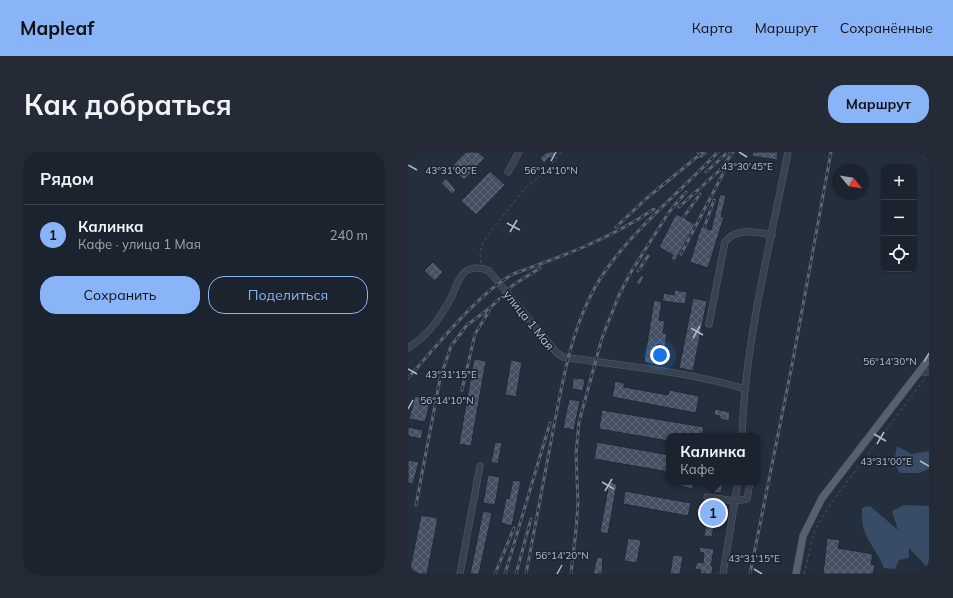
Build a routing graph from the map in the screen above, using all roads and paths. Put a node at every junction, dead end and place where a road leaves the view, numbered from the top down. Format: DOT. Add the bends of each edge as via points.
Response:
graph roads {
  1 [pos="519,152"];
  2 [pos="561,152"];
  3 [pos="788,152"];
  4 [pos="924,152"];
  5 [pos="929,158"];
  6 [pos="508,172"];
  7 [pos="772,235"];
  8 [pos="482,267"];
  9 [pos="709,324"];
  10 [pos="408,348"];
  11 [pos="929,359"];
  12 [pos="919,372"];
  13 [pos="929,373"];
  14 [pos="745,390"];
  15 [pos="742,433"];
  16 [pos="480,466"];
  17 [pos="737,485"];
  18 [pos="749,485"];
  19 [pos="707,497"];
  20 [pos="734,501"];
  21 [pos="460,574"];
  22 [pos="723,574"];
  23 [pos="796,574"];
  24 [pos="804,574"];
  1 -- 6 [label="street"];
  2 -- 8 [label="path" via="544,173 524,189 489,234 480,254"];
  3 -- 7 [label="street"];
  4 -- 5 [label="street"];
  7 -- 9 [label="street" via="748,231 732,235 725,242"];
  7 -- 14 [label="street"];
  8 -- 10 [label="street" via="471,268 464,274 432,328 421,340"];
  8 -- 14 [label="street, улица 1 Мая" via="489,271 563,357 627,365 727,384"];
  11 -- 12 [label="main road"];
  12 -- 13 [label="street"];
  12 -- 23 [label="main road" via="817,507 803,536"];
  13 -- 24 [label="path" via="832,502 815,530"];
  14 -- 15 [label="street"];
  16 -- 21 [label="street"];
  17 -- 20 [label="street"];
  18 -- 20 [label="street" via="747,498"];
  19 -- 20 [label="street"];
  20 -- 22 [label="street"];
}
